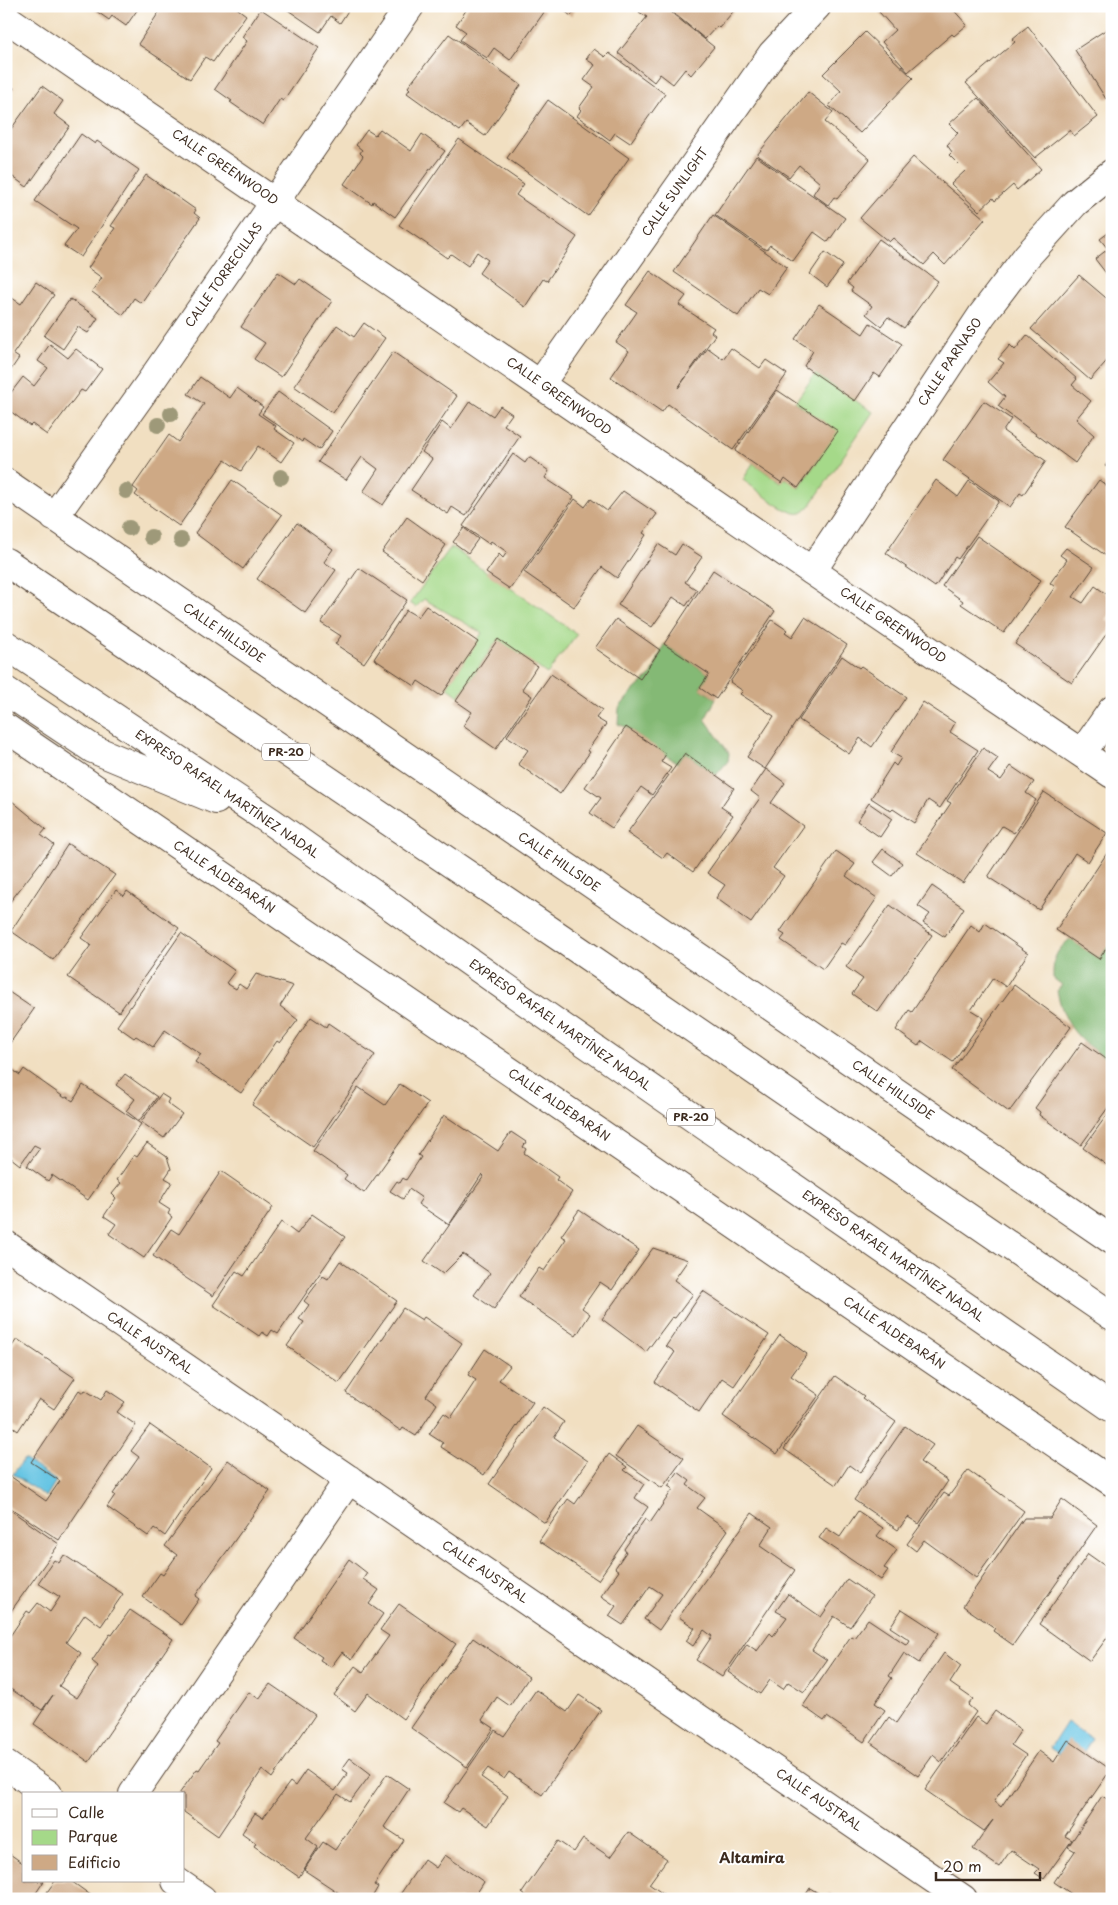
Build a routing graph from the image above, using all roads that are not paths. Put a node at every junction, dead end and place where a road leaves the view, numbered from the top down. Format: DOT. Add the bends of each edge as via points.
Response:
graph roads {
  1 [pos="14,6"];
  2 [pos="410,6"];
  3 [pos="817,6"];
  4 [pos="6,17"];
  5 [pos="1112,173"];
  6 [pos="275,201"];
  7 [pos="541,383"];
  8 [pos="6,483"];
  9 [pos="54,517"];
  10 [pos="6,562"];
  11 [pos="812,571"];
  12 [pos="6,645"];
  13 [pos="6,692"];
  14 [pos="1112,710"];
  15 [pos="6,728"];
  16 [pos="1082,753"];
  17 [pos="1112,774"];
  18 [pos="273,823"];
  19 [pos="1112,1240"];
  20 [pos="6,1245"];
  21 [pos="1112,1316"];
  22 [pos="1112,1408"];
  23 [pos="349,1479"];
  24 [pos="1112,1482"];
  25 [pos="6,1765"];
  26 [pos="45,1792"];
  27 [pos="135,1792"];
  28 [pos="177,1882"];
  29 [pos="202,1899"];
  30 [pos="963,1899"];
  1 -- 4 [label="main road"];
  2 -- 6 [label="main road, CALLE TORRECILLAS"];
  3 -- 7 [label="main road, CALLE SUNLIGHT" via="772,54"];
  4 -- 6 [label="main road, CALLE GREENWOOD"];
  5 -- 11 [label="main road, CALLE PARNASO" via="1075,203 987,307"];
  6 -- 7 [label="main road, CALLE GREENWOOD"];
  6 -- 9 [label="main road, CALLE TORRECILLAS"];
  7 -- 11 [label="main road, CALLE GREENWOOD"];
  8 -- 9 [label="main road, CALLE HILLSIDE"];
  9 -- 19 [label="main road, CALLE HILLSIDE"];
  10 -- 21 [label="main road, PR-20"];
  11 -- 16 [label="main road, CALLE GREENWOOD"];
  12 -- 18 [label="main road, EXPRESO RAFAEL MARTÍNEZ NADAL / PR-20"];
  13 -- 18 [label="main road" via="93,749"];
  14 -- 16 [label="main road"];
  15 -- 24 [label="main road, CALLE ALDEBARÁN"];
  16 -- 17 [label="main road, CALLE GREENWOOD"];
  18 -- 22 [label="main road, EXPRESO RAFAEL MARTÍNEZ NADAL / PR-20"];
  20 -- 23 [label="main road, CALLE AUSTRAL"];
  23 -- 27 [label="main road"];
  23 -- 30 [label="main road, CALLE AUSTRAL"];
  25 -- 26 [label="main road"];
  28 -- 29 [label="main road"];
}
